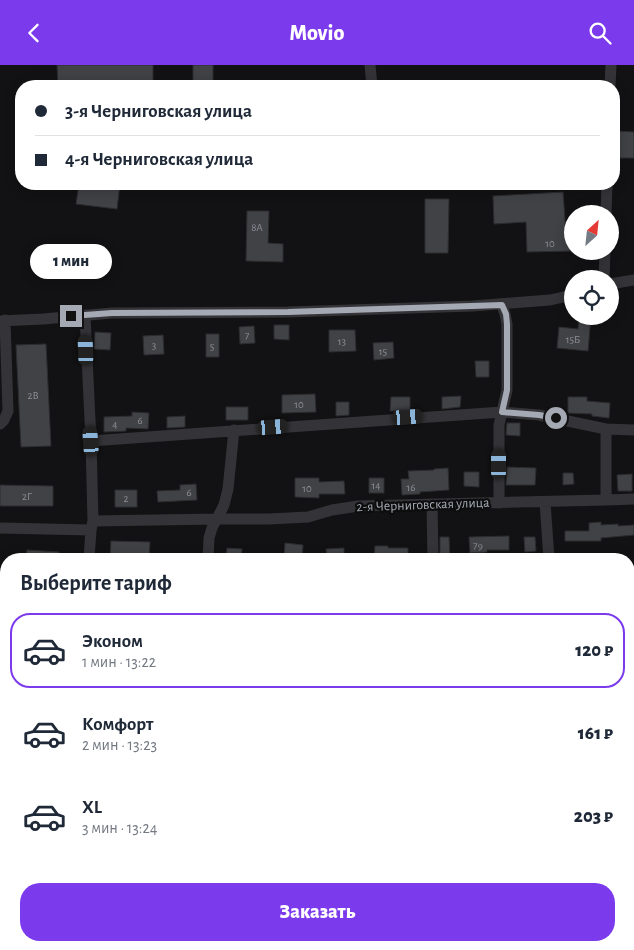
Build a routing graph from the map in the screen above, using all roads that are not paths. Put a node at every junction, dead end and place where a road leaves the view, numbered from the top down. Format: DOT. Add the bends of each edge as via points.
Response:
graph roads {
  1 [pos="370,65"];
  2 [pos="611,65"];
  3 [pos="371,80"];
  4 [pos="610,80"];
  5 [pos="607,190"];
  6 [pos="606,205"];
  7 [pos="634,280"];
  8 [pos="619,282"];
  9 [pos="564,297"];
  10 [pos="502,305"];
  11 [pos="85,315"];
  12 [pos="3,321"];
  13 [pos="502,412"];
  14 [pos="0,424"];
  15 [pos="606,429"];
  16 [pos="634,429"];
  17 [pos="234,430"];
  18 [pos="91,441"];
  19 [pos="634,499"];
  20 [pos="606,500"];
  21 [pos="545,502"];
  22 [pos="432,503"];
  23 [pos="499,503"];
  24 [pos="217,519"];
  25 [pos="92,526"];
  26 [pos="0,528"];
  27 [pos="90,553"];
  28 [pos="208,553"];
  29 [pos="433,553"];
  30 [pos="549,553"];
  1 -- 3 [label="street"];
  2 -- 4 [label="street"];
  5 -- 6 [label="street"];
  7 -- 8 [label="street"];
  9 -- 10 [label="street"];
  10 -- 11 [label="street"];
  10 -- 13 [label="street" via="507,324 507,390"];
  11 -- 12 [label="street"];
  11 -- 18 [label="street"];
  12 -- 14 [label="street" via="8,411"];
  13 -- 15 [label="street" via="539,415"];
  13 -- 17 [label="street"];
  13 -- 23 [label="street" via="499,425"];
  15 -- 16 [label="street"];
  15 -- 20 [label="street"];
  17 -- 18 [label="street"];
  17 -- 24 [label="street" via="228,489"];
  18 -- 25 [label="street"];
  19 -- 20 [label="street, 2-я Черниговская улица"];
  20 -- 21 [label="street, 2-я Черниговская улица"];
  21 -- 23 [label="street, 2-я Черниговская улица"];
  21 -- 30 [label="street"];
  22 -- 23 [label="street, 2-я Черниговская улица"];
  22 -- 24 [label="street, 2-я Черниговская улица" via="358,506 308,517"];
  22 -- 29 [label="street"];
  24 -- 25 [label="street, 2-я Черниговская улица"];
  24 -- 28 [label="street" via="209,538"];
  25 -- 26 [label="street, 2-я Черниговская улица"];
  25 -- 27 [label="street"];
}
